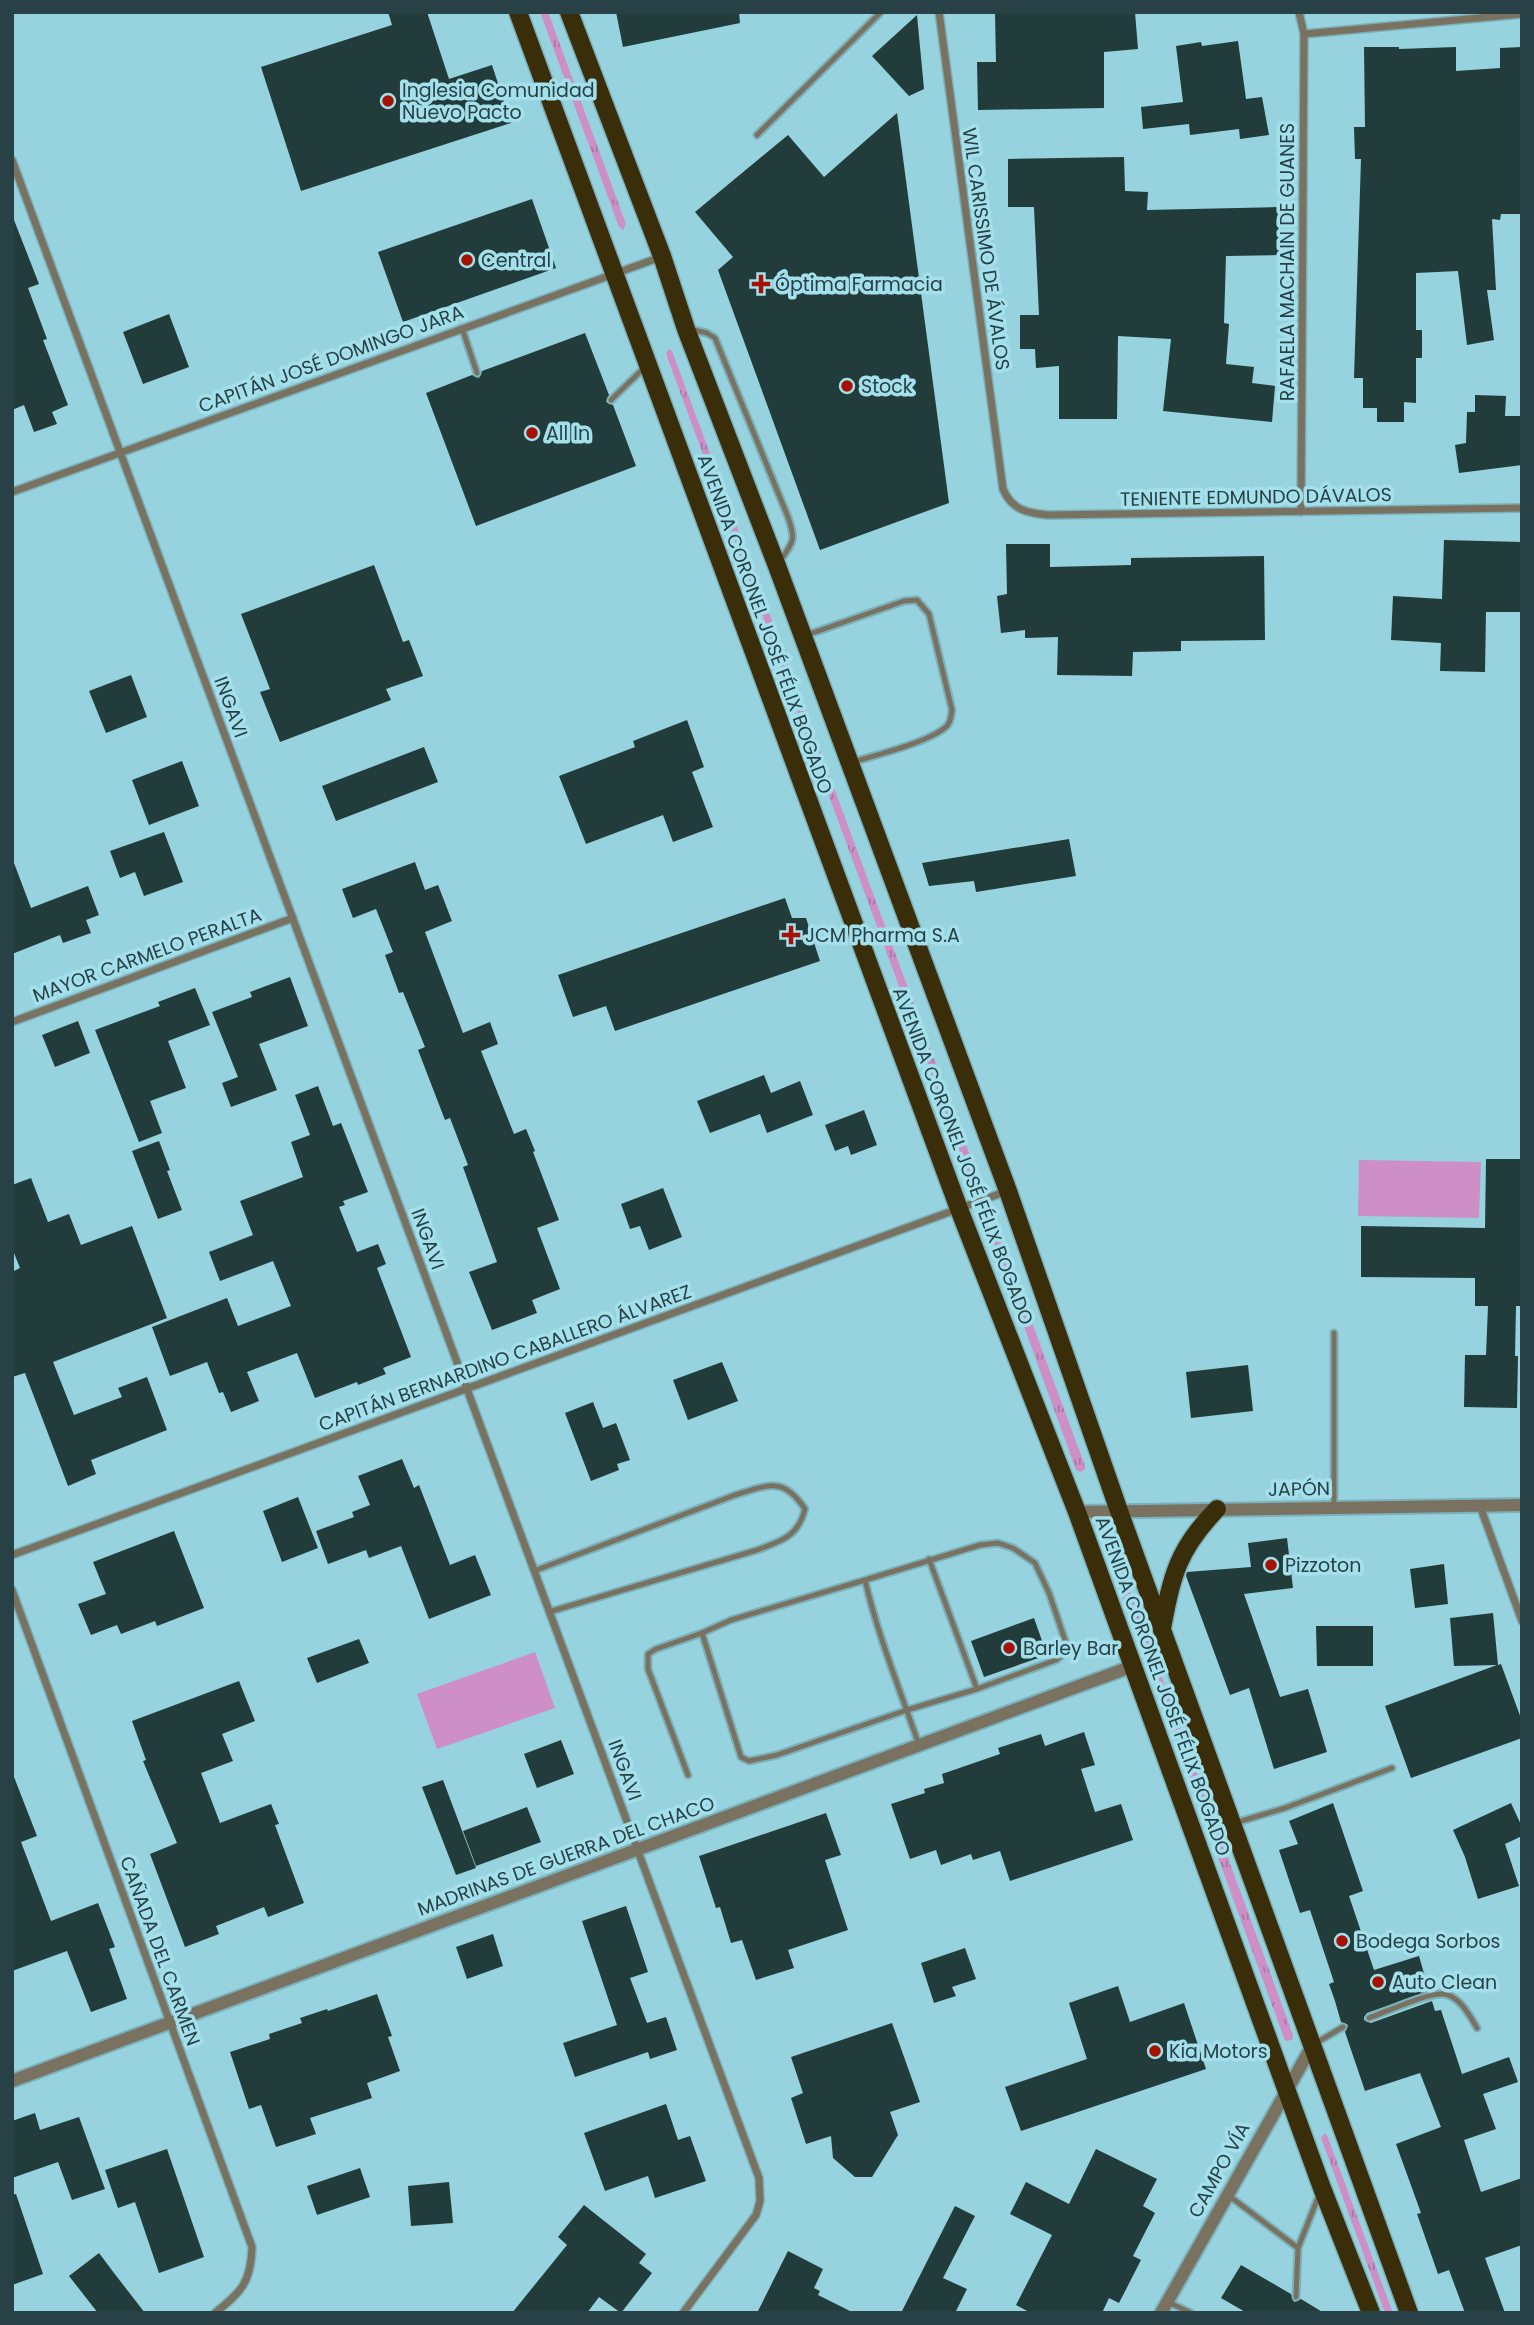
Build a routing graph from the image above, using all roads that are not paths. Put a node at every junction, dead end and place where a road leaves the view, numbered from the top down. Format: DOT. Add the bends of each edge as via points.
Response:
graph roads {
  1 [pos="518,12"];
  2 [pos="569,12"];
  3 [pos="881,12"];
  4 [pos="939,12"];
  5 [pos="1299,12"];
  6 [pos="1522,14"];
  7 [pos="1304,34"];
  8 [pos="757,135"];
  9 [pos="12,160"];
  10 [pos="662,256"];
  11 [pos="614,274"];
  12 [pos="462,328"];
  13 [pos="686,329"];
  14 [pos="647,365"];
  15 [pos="477,373"];
  16 [pos="611,400"];
  17 [pos="121,453"];
  18 [pos="1003,489"];
  19 [pos="12,492"];
  20 [pos="1522,508"];
  21 [pos="1301,512"];
  22 [pos="777,566"];
  23 [pos="803,637"];
  24 [pos="850,763"];
  25 [pos="293,918"];
  26 [pos="12,1022"];
  27 [pos="1008,1191"];
  28 [pos="959,1209"];
  29 [pos="1334,1333"];
  30 [pos="467,1388"];
  31 [pos="1522,1505"];
  32 [pos="1480,1506"];
  33 [pos="1334,1508"];
  34 [pos="1217,1509"];
  35 [pos="1119,1511"];
  36 [pos="1077,1512"];
  37 [pos="12,1555"];
  38 [pos="929,1559"];
  39 [pos="534,1571"];
  40 [pos="865,1580"];
  41 [pos="12,1590"];
  42 [pos="549,1612"];
  43 [pos="1522,1621"];
  44 [pos="1162,1628"];
  45 [pos="702,1633"];
  46 [pos="1133,1666"];
  47 [pos="977,1689"];
  48 [pos="907,1710"];
  49 [pos="919,1745"];
  50 [pos="1392,1768"];
  51 [pos="688,1775"];
  52 [pos="1232,1824"];
  53 [pos="638,1850"];
  54 [pos="1369,2018"];
  55 [pos="170,2023"];
  56 [pos="1343,2027"];
  57 [pos="1477,2028"];
  58 [pos="1312,2046"];
  59 [pos="12,2081"];
  60 [pos="1287,2089"];
  61 [pos="1322,2188"];
  62 [pos="1227,2194"];
  63 [pos="1298,2248"];
  64 [pos="1296,2297"];
  65 [pos="1164,2307"];
  66 [pos="215,2313"];
  67 [pos="683,2313"];
  68 [pos="1191,2313"];
  69 [pos="1371,2313"];
  70 [pos="1409,2313"];
  1 -- 11 [label="main road, AVENIDA CORONEL JOSÉ FÉLIX BOGADO"];
  2 -- 10 [label="main road, AVENIDA CORONEL JOSÉ FÉLIX BOGADO"];
  3 -- 8 [label="lane"];
  4 -- 18 [label="street, WIL CARISSIMO DE ÁVALOS"];
  5 -- 7 [label="street, RAFAELA MACHAIN DE GUANES"];
  6 -- 7 [label="street"];
  7 -- 21 [label="street, RAFAELA MACHAIN DE GUANES"];
  9 -- 17 [label="street, INGAVI"];
  10 -- 11 [label="street, CAPITÁN JOSÉ DOMINGO JARA"];
  10 -- 13 [label="main road, AVENIDA CORONEL JOSÉ FÉLIX BOGADO"];
  11 -- 12 [label="street, CAPITÁN JOSÉ DOMINGO JARA"];
  11 -- 14 [label="main road, AVENIDA CORONEL JOSÉ FÉLIX BOGADO"];
  12 -- 15 [label="lane"];
  12 -- 17 [label="street, CAPITÁN JOSÉ DOMINGO JARA"];
  13 -- 22 [label="main road, AVENIDA CORONEL JOSÉ FÉLIX BOGADO"];
  13 -- 22 [label="lane" via="715,338 788,517 793,542"];
  14 -- 16 [label="lane"];
  14 -- 28 [label="main road, AVENIDA CORONEL JOSÉ FÉLIX BOGADO"];
  17 -- 19 [label="street, CAPITÁN JOSÉ DOMINGO JARA"];
  17 -- 25 [label="street, INGAVI"];
  18 -- 21 [label="street, TENIENTE EDMUNDO DÁVALOS" via="1015,507 1034,514"];
  20 -- 21 [label="street, TENIENTE EDMUNDO DÁVALOS"];
  22 -- 23 [label="main road, AVENIDA CORONEL JOSÉ FÉLIX BOGADO"];
  23 -- 24 [label="main road, AVENIDA CORONEL JOSÉ FÉLIX BOGADO"];
  23 -- 24 [label="lane" via="904,601 916,600 929,614 952,710 950,720 921,740"];
  24 -- 27 [label="main road, AVENIDA CORONEL JOSÉ FÉLIX BOGADO"];
  25 -- 26 [label="street, MAYOR CARMELO PERALTA"];
  25 -- 30 [label="street, INGAVI"];
  27 -- 28 [label="street, CAPITÁN BERNARDINO CABALLERO ÁLVAREZ"];
  27 -- 35 [label="main road, AVENIDA CORONEL JOSÉ FÉLIX BOGADO"];
  28 -- 30 [label="street, CAPITÁN BERNARDINO CABALLERO ÁLVAREZ"];
  28 -- 36 [label="main road, AVENIDA CORONEL JOSÉ FÉLIX BOGADO"];
  29 -- 33 [label="lane"];
  30 -- 37 [label="street, CAPITÁN BERNARDINO CABALLERO ÁLVAREZ"];
  30 -- 39 [label="street, INGAVI"];
  31 -- 32 [label="street, JAPÓN"];
  32 -- 33 [label="street, JAPÓN"];
  32 -- 43 [label="street"];
  33 -- 34 [label="street, JAPÓN"];
  34 -- 35 [label="street, JAPÓN"];
  34 -- 44 [label="main road" via="1195,1532 1177,1566"];
  35 -- 36 [label="street, JAPÓN"];
  35 -- 44 [label="main road, AVENIDA CORONEL JOSÉ FÉLIX BOGADO"];
  36 -- 46 [label="main road, AVENIDA CORONEL JOSÉ FÉLIX BOGADO"];
  38 -- 40 [label="lane"];
  38 -- 47 [label="lane"];
  38 -- 47 [label="lane" via="980,1545 998,1543 1013,1548 1035,1563 1057,1615 1065,1653"];
  39 -- 42 [label="street, INGAVI"];
  39 -- 42 [label="lane" via="760,1488 784,1486 805,1509 801,1525 782,1541"];
  40 -- 45 [label="lane"];
  40 -- 48 [label="lane"];
  41 -- 55 [label="street, CAÑADA DEL CARMEN"];
  42 -- 53 [label="street, INGAVI"];
  44 -- 52 [label="main road, AVENIDA CORONEL JOSÉ FÉLIX BOGADO"];
  45 -- 48 [label="lane" via="741,1757 749,1761"];
  45 -- 51 [label="lane" via="656,1649 647,1661"];
  46 -- 49 [label="street, MADRINAS DE GUERRA DEL CHACO"];
  46 -- 60 [label="main road, AVENIDA CORONEL JOSÉ FÉLIX BOGADO"];
  47 -- 48 [label="lane"];
  48 -- 49 [label="lane"];
  49 -- 53 [label="street, MADRINAS DE GUERRA DEL CHACO"];
  50 -- 52 [label="lane"];
  52 -- 58 [label="main road, AVENIDA CORONEL JOSÉ FÉLIX BOGADO"];
  53 -- 55 [label="street, MADRINAS DE GUERRA DEL CHACO"];
  53 -- 67 [label="street, INGAVI" via="759,2178 756,2215"];
  54 -- 57 [label="lane" via="1444,1993 1455,1999"];
  55 -- 59 [label="street, MADRINAS DE GUERRA DEL CHACO"];
  55 -- 66 [label="street, CAÑADA DEL CARMEN" via="252,2248 246,2284"];
  56 -- 58 [label="lane"];
  58 -- 60 [label="street, CAMPO VÍA"];
  58 -- 70 [label="main road, AVENIDA CORONEL JOSÉ FÉLIX BOGADO"];
  60 -- 61 [label="main road, AVENIDA CORONEL JOSÉ FÉLIX BOGADO"];
  60 -- 62 [label="street, CAMPO VÍA"];
  61 -- 63 [label="lane"];
  61 -- 69 [label="main road, AVENIDA CORONEL JOSÉ FÉLIX BOGADO"];
  62 -- 63 [label="lane"];
  62 -- 65 [label="street, CAMPO VÍA"];
  63 -- 64 [label="lane"];
  65 -- 68 [label="lane"];
}
